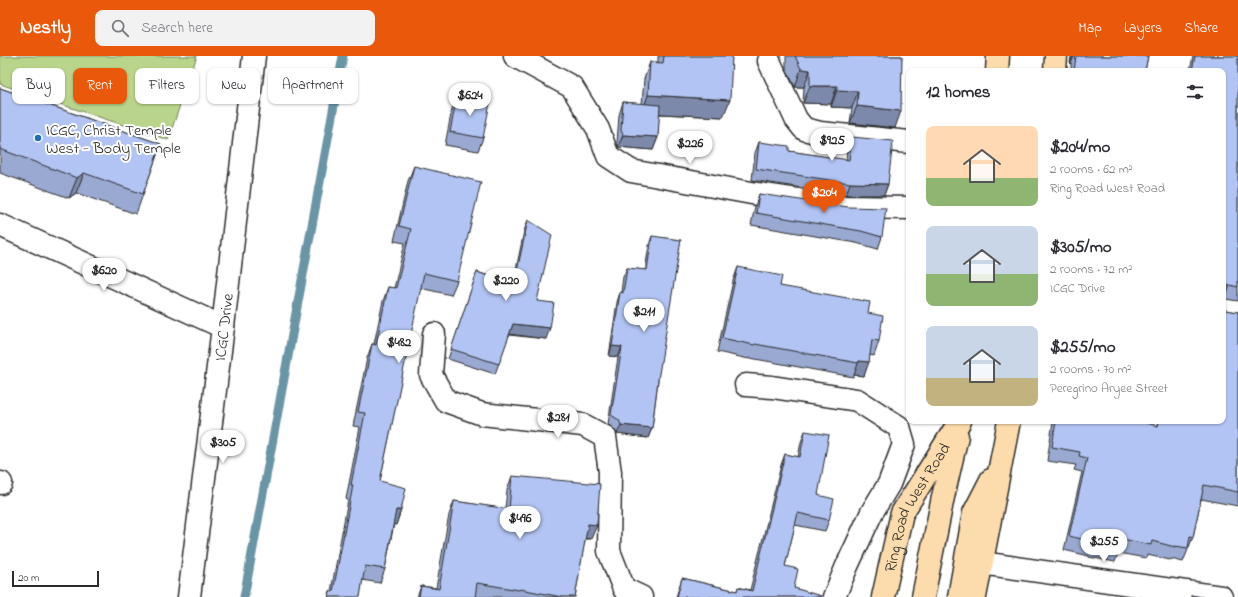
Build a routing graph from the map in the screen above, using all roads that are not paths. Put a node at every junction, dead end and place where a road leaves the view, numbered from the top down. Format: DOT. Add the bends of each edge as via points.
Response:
graph roads {
  1 [pos="254,56"];
  2 [pos="515,56"];
  3 [pos="998,56"];
  4 [pos="1056,56"];
  5 [pos="769,61"];
  6 [pos="997,68"];
  7 [pos="1055,68"];
  8 [pos="906,142"];
  9 [pos="906,208"];
  10 [pos="0,225"];
  11 [pos="223,327"];
  12 [pos="434,334"];
  13 [pos="746,385"];
  14 [pos="906,424"];
  15 [pos="907,424"];
  16 [pos="958,424"];
  17 [pos="959,424"];
  18 [pos="1008,424"];
  19 [pos="1001,464"];
  20 [pos="982,563"];
  21 [pos="189,597"];
  22 [pos="641,597"];
  23 [pos="834,597"];
  24 [pos="883,597"];
  25 [pos="923,597"];
  26 [pos="958,597"];
  27 [pos="975,597"];
  28 [pos="1221,597"];
  1 -- 11 [label="street, ICGC Drive"];
  2 -- 9 [label="street" via="572,87 598,129 608,156 631,171 845,207"];
  3 -- 6 [label="main road"];
  4 -- 7 [label="main road"];
  5 -- 8 [label="street" via="796,119 804,129"];
  10 -- 11 [label="street"];
  11 -- 21 [label="street, ICGC Drive"];
  12 -- 22 [label="street" via="431,375 446,401 482,414 583,425 605,437 610,472 609,551 624,589"];
  13 -- 14 [label="street" via="858,400"];
  15 -- 23 [label="street" via="904,444 889,484 872,512"];
  16 -- 24 [label="main road, Ring Road West Road" via="902,513"];
  17 -- 25 [label="main road, Ring Road West Road"];
  18 -- 19 [label="main road"];
  19 -- 20 [label="main road"];
  19 -- 26 [label="main road" via="974,513"];
  20 -- 27 [label="main road"];
  20 -- 28 [label="street"];
}
